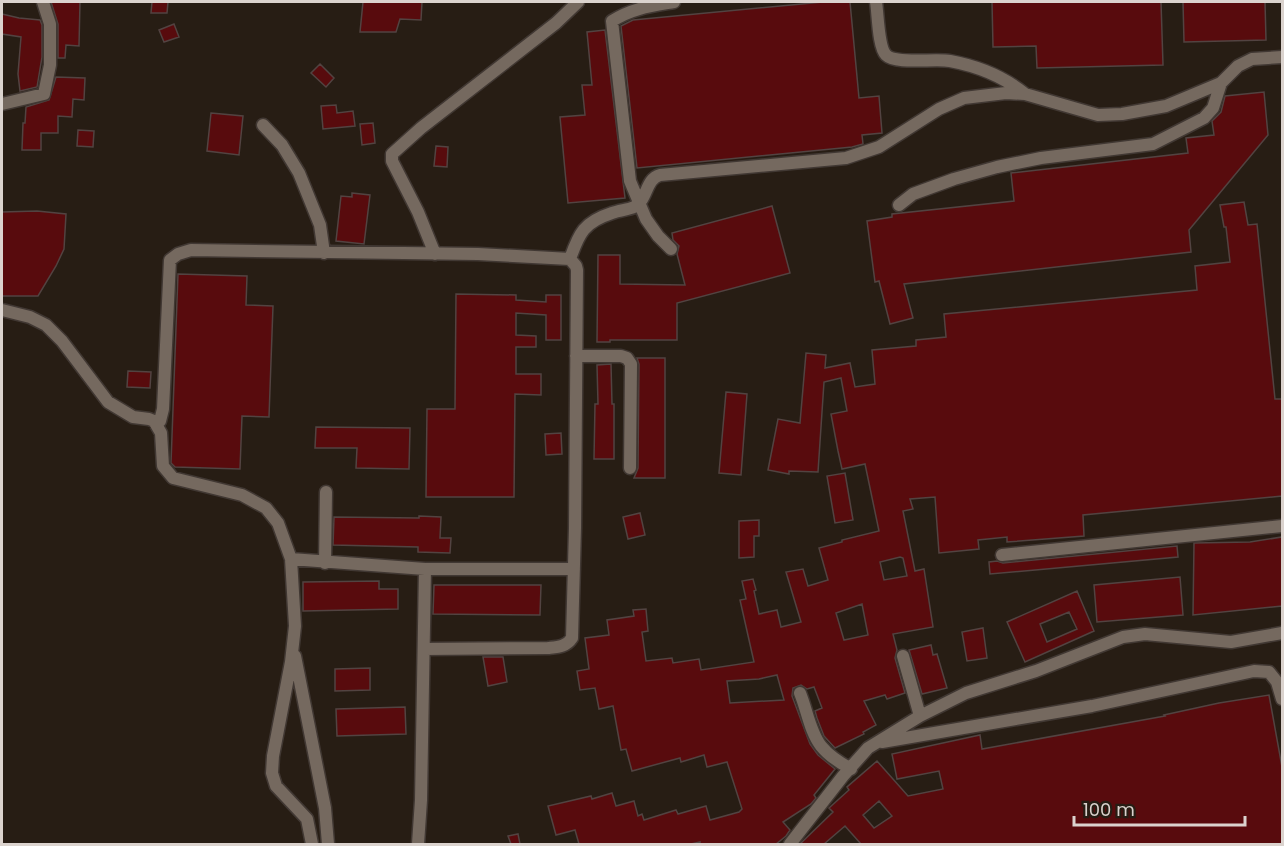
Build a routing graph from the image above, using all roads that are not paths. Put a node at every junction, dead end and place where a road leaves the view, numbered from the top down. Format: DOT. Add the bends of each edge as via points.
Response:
graph roads {
  1 [pos="43,2"];
  2 [pos="578,2"];
  3 [pos="674,2"];
  4 [pos="876,2"];
  5 [pos="1282,57"];
  6 [pos="1221,83"];
  7 [pos="1025,94"];
  8 [pos="2,104"];
  9 [pos="262,125"];
  10 [pos="640,201"];
  11 [pos="899,205"];
  12 [pos="671,249"];
  13 [pos="324,253"];
  14 [pos="435,254"];
  15 [pos="570,259"];
  16 [pos="2,310"];
  17 [pos="576,356"];
  18 [pos="157,424"];
  19 [pos="630,468"];
  20 [pos="326,492"];
  21 [pos="1282,526"];
  22 [pos="1002,555"];
  23 [pos="291,559"];
  24 [pos="325,563"];
  25 [pos="426,569"];
  26 [pos="574,569"];
  27 [pos="1282,633"];
  28 [pos="293,643"];
  29 [pos="424,649"];
  30 [pos="903,656"];
  31 [pos="800,693"];
  32 [pos="1282,699"];
  33 [pos="920,716"];
  34 [pos="878,742"];
  35 [pos="851,769"];
  36 [pos="326,808"];
  37 [pos="307,819"];
  38 [pos="312,844"];
  39 [pos="328,844"];
  40 [pos="418,844"];
  41 [pos="790,844"];
  1 -- 8 [label="street" via="50,24 50,65 44,94"];
  2 -- 14 [label="street" via="392,154"];
  3 -- 10 [label="street" via="641,7 612,21 630,181"];
  4 -- 7 [label="street" via="882,47 894,60 947,60 963,64 1011,82"];
  5 -- 6 [label="street" via="1252,59 1238,66"];
  6 -- 7 [label="street" via="1166,106 1122,114 1098,115"];
  6 -- 11 [label="street" via="1214,108 1204,118 1153,144 997,167 913,194"];
  7 -- 10 [label="street" via="964,98 879,147 846,158 660,175 652,179"];
  9 -- 13 [label="street" via="282,145 299,172 320,225"];
  10 -- 12 [label="street" via="646,219"];
  10 -- 15 [label="street" via="584,227"];
  13 -- 14 [label="street"];
  13 -- 18 [label="street" via="191,250 170,260 163,409"];
  14 -- 15 [label="street"];
  15 -- 17 [label="street" via="577,270"];
  16 -- 18 [label="street" via="46,325 108,402 133,417 149,418"];
  17 -- 19 [label="street" via="621,356 631,364"];
  17 -- 26 [label="street"];
  18 -- 23 [label="street" via="163,466 168,473 178,480 242,495 267,508 278,523"];
  20 -- 24 [label="street"];
  21 -- 22 [label="street"];
  23 -- 24 [label="street"];
  23 -- 28 [label="street"];
  24 -- 25 [label="street"];
  25 -- 26 [label="street"];
  25 -- 29 [label="street"];
  26 -- 29 [label="street" via="572,638 568,644 548,648"];
  27 -- 33 [label="street" via="1231,642 1145,634 1123,637 966,693"];
  28 -- 36 [label="street"];
  28 -- 37 [label="street" via="272,773 276,786"];
  29 -- 40 [label="street"];
  30 -- 33 [label="street"];
  31 -- 35 [label="street" via="821,747"];
  32 -- 34 [label="street" via="1269,672 1254,671 1092,706"];
  33 -- 34 [label="street"];
  34 -- 35 [label="street"];
  35 -- 41 [label="street"];
  36 -- 37 [label="street"];
  36 -- 39 [label="street"];
  37 -- 38 [label="street"];
}
